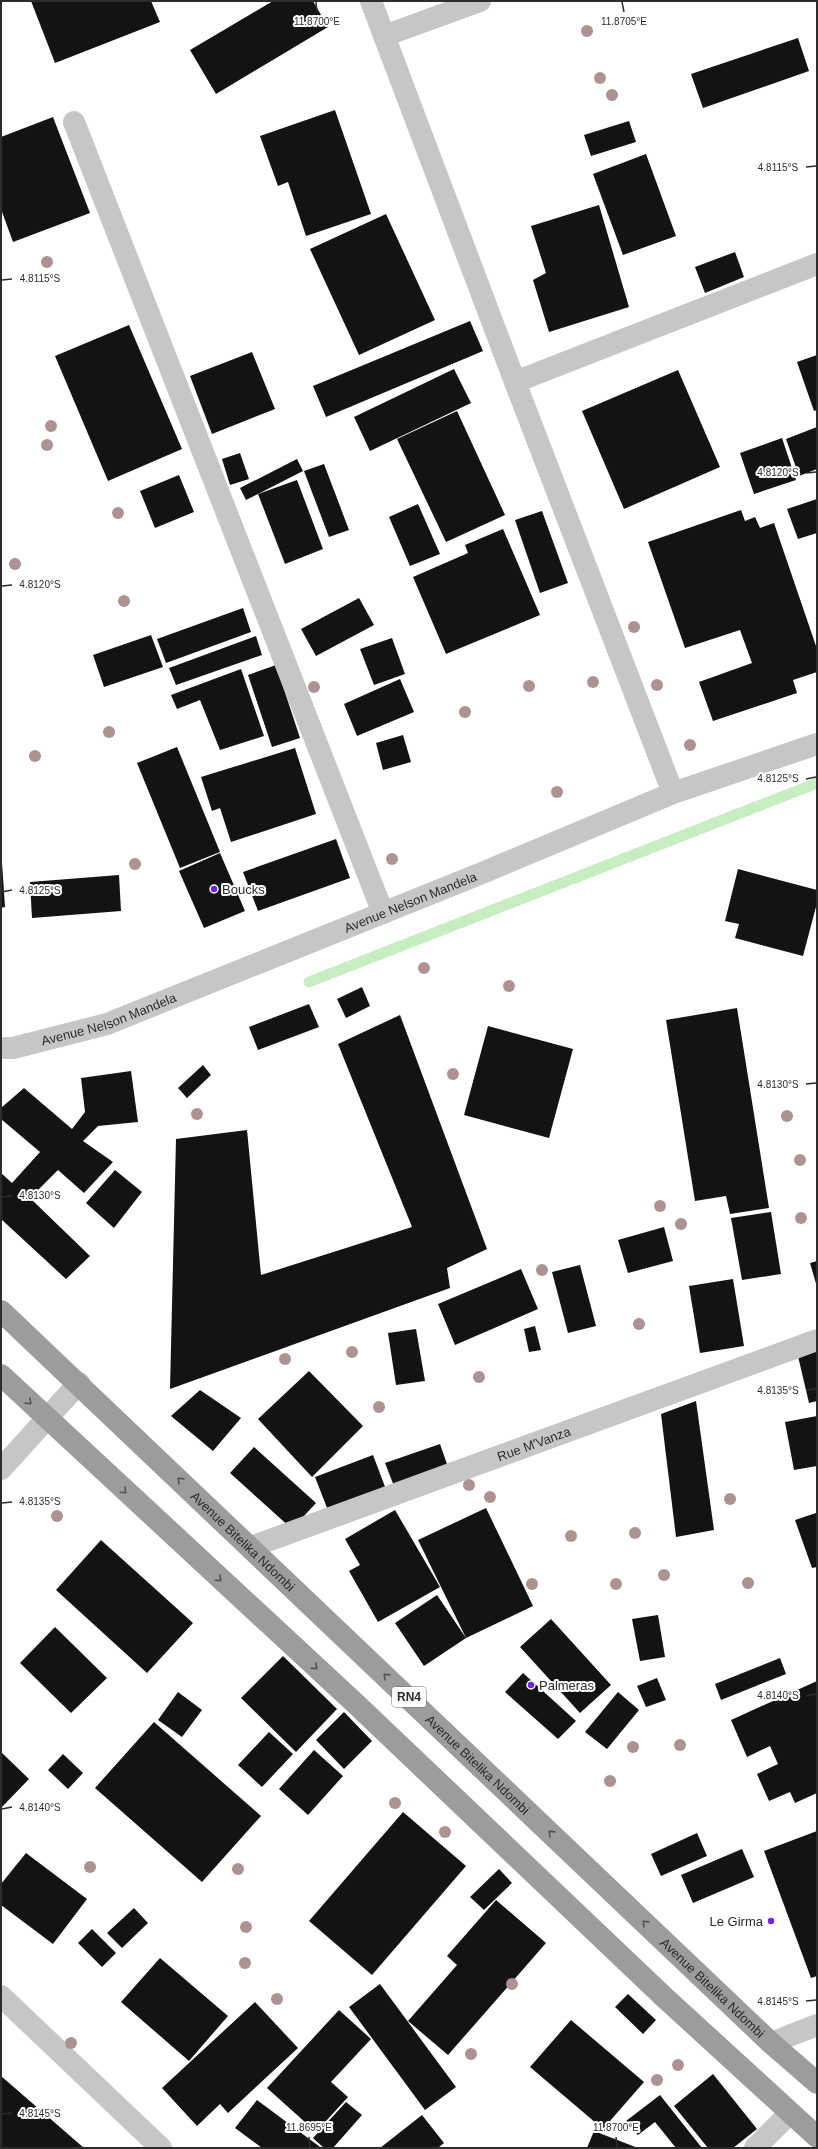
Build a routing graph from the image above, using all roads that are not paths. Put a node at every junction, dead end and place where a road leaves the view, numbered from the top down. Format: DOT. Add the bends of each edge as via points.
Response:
graph roads {
  1 [pos="371,1"];
  2 [pos="480,1"];
  3 [pos="384,36"];
  4 [pos="74,122"];
  5 [pos="817,264"];
  6 [pos="514,382"];
  7 [pos="817,744"];
  8 [pos="673,793"];
  9 [pos="383,913"];
  10 [pos="1,1048"];
  11 [pos="1,1311"];
  12 [pos="817,1340"];
  13 [pos="1,1375"];
  14 [pos="79,1383"];
  15 [pos="47,1419"];
  16 [pos="1,1469"];
  17 [pos="251,1548"];
  18 [pos="1,1996"];
  19 [pos="817,2025"];
  20 [pos="771,2043"];
  21 [pos="817,2083"];
  22 [pos="790,2113"];
  23 [pos="817,2137"];
  24 [pos="161,2148"];
  25 [pos="755,2148"];
  1 -- 3 [label="street"];
  2 -- 3 [label="street"];
  3 -- 6 [label="street"];
  4 -- 9 [label="street"];
  5 -- 6 [label="street"];
  6 -- 8 [label="street"];
  7 -- 8 [label="street, Avenue Nelson Mandela"];
  8 -- 9 [label="street, Avenue Nelson Mandela"];
  9 -- 10 [label="street, Avenue Nelson Mandela" via="107,1024 13,1048"];
  11 -- 14 [label="highway, Avenue Bitelika Ndombi / RN4"];
  12 -- 17 [label="street, Rue M'Vanza"];
  13 -- 15 [label="highway, one-way"];
  14 -- 15 [label="street"];
  17 -- 14 [label="highway, Avenue Bitelika Ndombi / RN4, one-way"];
  15 -- 16 [label="street"];
  15 -- 22 [label="highway, one-way" via="357,1705 549,1889"];
  20 -- 17 [label="highway, Avenue Bitelika Ndombi / RN4, one-way"];
  18 -- 24 [label="street"];
  19 -- 20 [label="street"];
  20 -- 21 [label="highway, Avenue Bitelika Ndombi / RN4"];
  22 -- 23 [label="highway"];
  22 -- 25 [label="street"];
}
